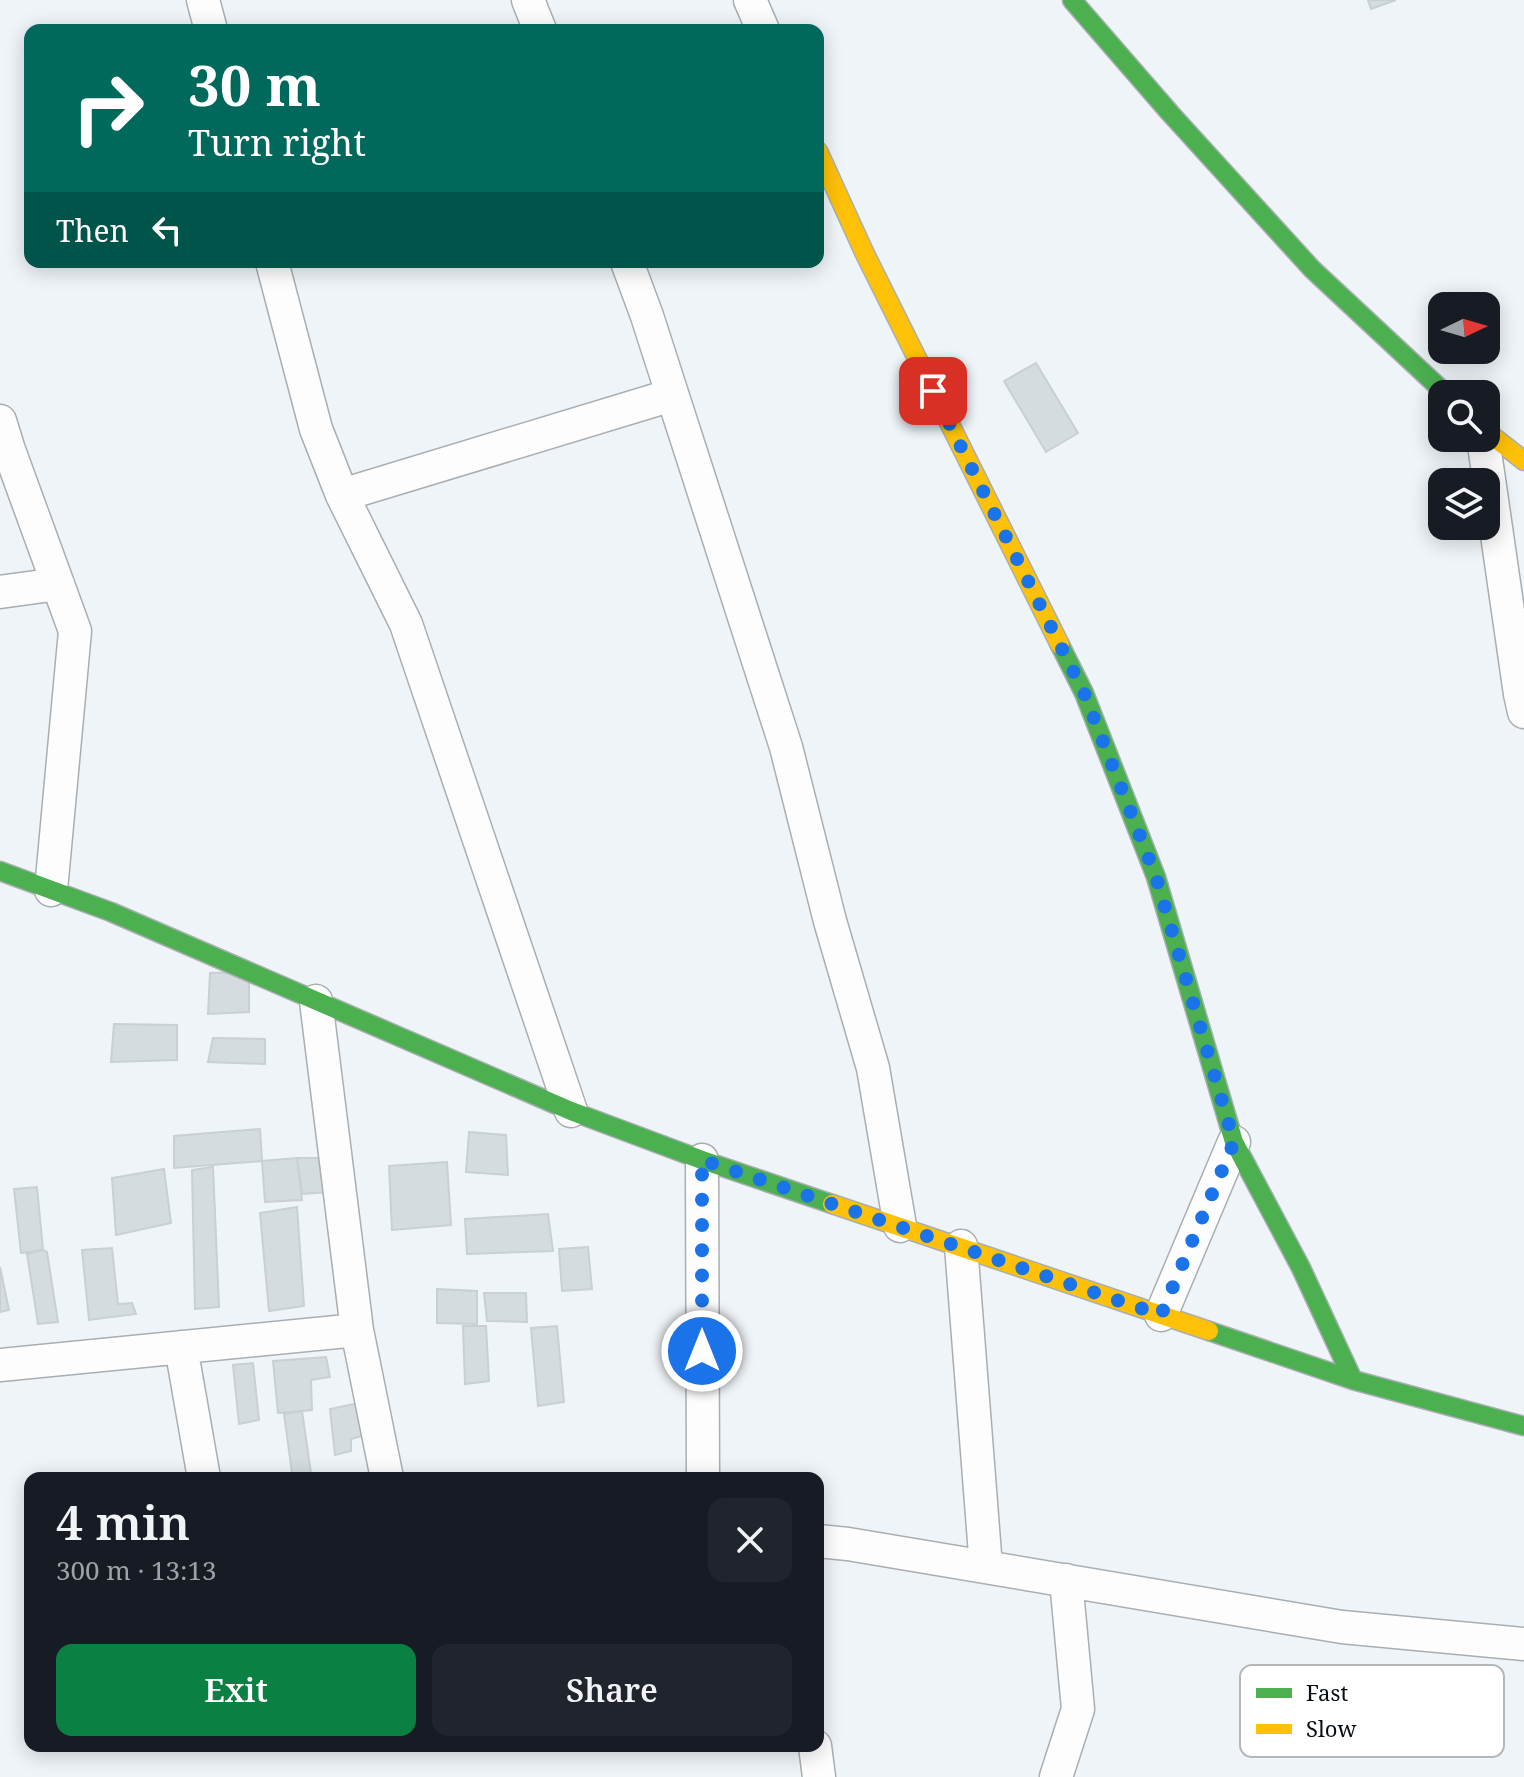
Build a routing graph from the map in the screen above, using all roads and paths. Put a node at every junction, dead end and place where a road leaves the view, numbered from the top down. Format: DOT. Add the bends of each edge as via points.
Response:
graph roads {
  1 [pos="203,0"];
  2 [pos="528,0"];
  3 [pos="750,0"];
  4 [pos="1072,0"];
  5 [pos="209,24"];
  6 [pos="538,24"];
  7 [pos="760,24"];
  8 [pos="824,164"];
  9 [pos="274,268"];
  10 [pos="629,268"];
  11 [pos="1431,380"];
  12 [pos="672,395"];
  13 [pos="3,441"];
  14 [pos="1500,442"];
  15 [pos="1485,452"];
  16 [pos="1524,461"];
  17 [pos="342,495"];
  18 [pos="58,584"];
  19 [pos="0,592"];
  20 [pos="1524,712"];
  21 [pos="0,871"];
  22 [pos="51,890"];
  23 [pos="316,1001"];
  24 [pos="571,1111"];
  25 [pos="1234,1142"];
  26 [pos="702,1160"];
  27 [pos="900,1226"];
  28 [pos="961,1246"];
  29 [pos="1161,1315"];
  30 [pos="357,1330"];
  31 [pos="181,1347"];
  32 [pos="0,1365"];
  33 [pos="1353,1380"];
  34 [pos="1524,1426"];
  35 [pos="203,1472"];
  36 [pos="386,1472"];
  37 [pos="703,1472"];
  38 [pos="824,1542"];
  39 [pos="986,1567"];
  40 [pos="1066,1580"];
  41 [pos="1524,1644"];
  42 [pos="816,1752"];
  43 [pos="819,1777"];
  44 [pos="1056,1777"];
  1 -- 5 [label="street"];
  2 -- 6 [label="street"];
  3 -- 7 [label="street"];
  4 -- 11 [label="street" via="1312,269"];
  8 -- 25 [label="street" via="1084,693 1156,877"];
  9 -- 17 [label="street" via="316,429"];
  10 -- 12 [label="street"];
  12 -- 17 [label="street"];
  12 -- 27 [label="street" via="786,747 873,1068"];
  13 -- 18 [label="street"];
  14 -- 16 [label="street"];
  15 -- 20 [label="street"];
  17 -- 24 [label="street" via="406,624"];
  18 -- 19 [label="street"];
  18 -- 22 [label="street" via="75,631"];
  21 -- 22 [label="street"];
  22 -- 23 [label="street"];
  23 -- 24 [label="street"];
  23 -- 30 [label="street"];
  24 -- 26 [label="street"];
  25 -- 29 [label="street"];
  25 -- 33 [label="street"];
  26 -- 27 [label="street"];
  26 -- 37 [label="street"];
  27 -- 28 [label="street"];
  28 -- 29 [label="street"];
  28 -- 39 [label="street"];
  29 -- 33 [label="street"];
  30 -- 31 [label="street"];
  30 -- 36 [label="street"];
  31 -- 32 [label="street"];
  31 -- 35 [label="street"];
  33 -- 34 [label="street"];
  38 -- 39 [label="street"];
  39 -- 40 [label="street"];
  40 -- 41 [label="street" via="1342,1627"];
  40 -- 44 [label="street" via="1078,1709"];
  42 -- 43 [label="street"];
}
